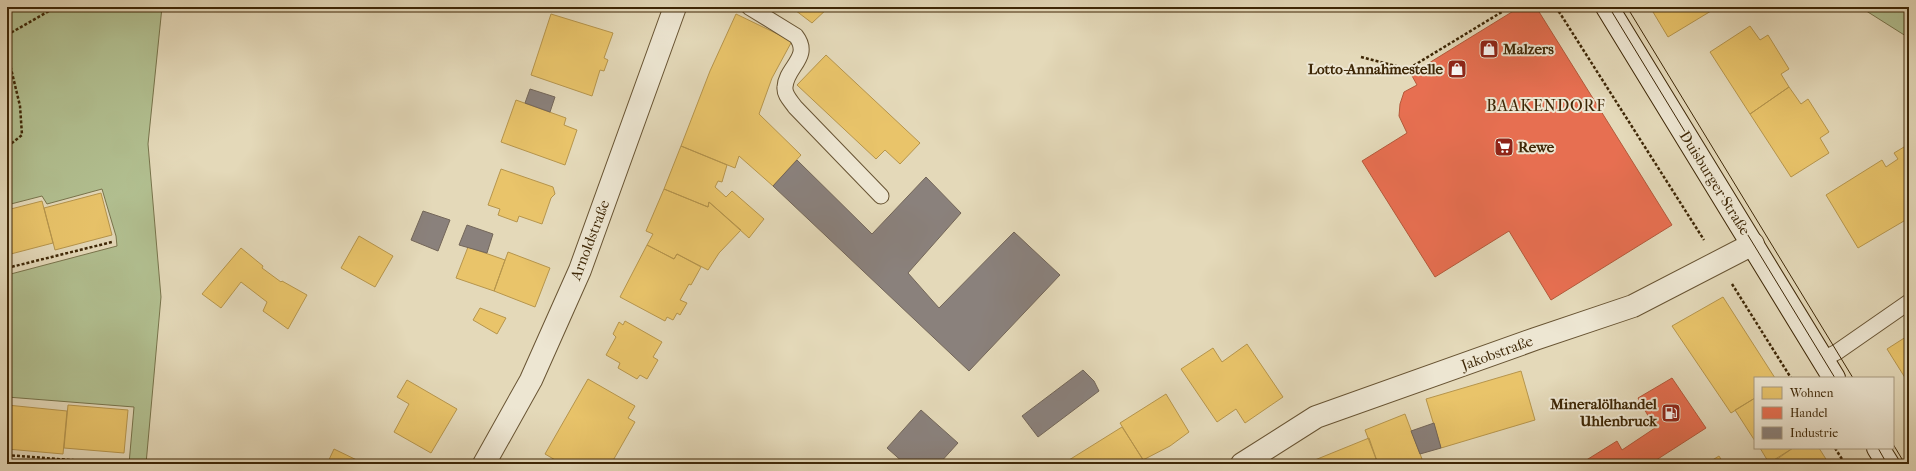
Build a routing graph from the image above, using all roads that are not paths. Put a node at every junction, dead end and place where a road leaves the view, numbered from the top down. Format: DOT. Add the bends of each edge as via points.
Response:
graph roads {
  1 [pos="676,7"];
  2 [pos="749,7"];
  3 [pos="1607,7"];
  4 [pos="881,196"];
  5 [pos="1753,244"];
  6 [pos="1909,302"];
  7 [pos="1822,359"];
  8 [pos="1833,377"];
  9 [pos="1879,449"];
  10 [pos="484,464"];
  11 [pos="1242,464"];
  12 [pos="1888,464"];
  1 -- 10 [label="street, Arnoldstraße" via="580,270 531,380"];
  2 -- 4 [label="lane" via="796,36 801,43 802,50 785,87 787,96"];
  3 -- 5 [label="street, Duisburger Straße"];
  5 -- 7 [label="street, Duisburger Straße"];
  5 -- 11 [label="street, Jakobstraße" via="1633,306 1316,417"];
  6 -- 7 [label="lane" via="1837,352"];
  7 -- 8 [label="street, Duisburger Straße"];
  9 -- 12 [label="street"];
}
